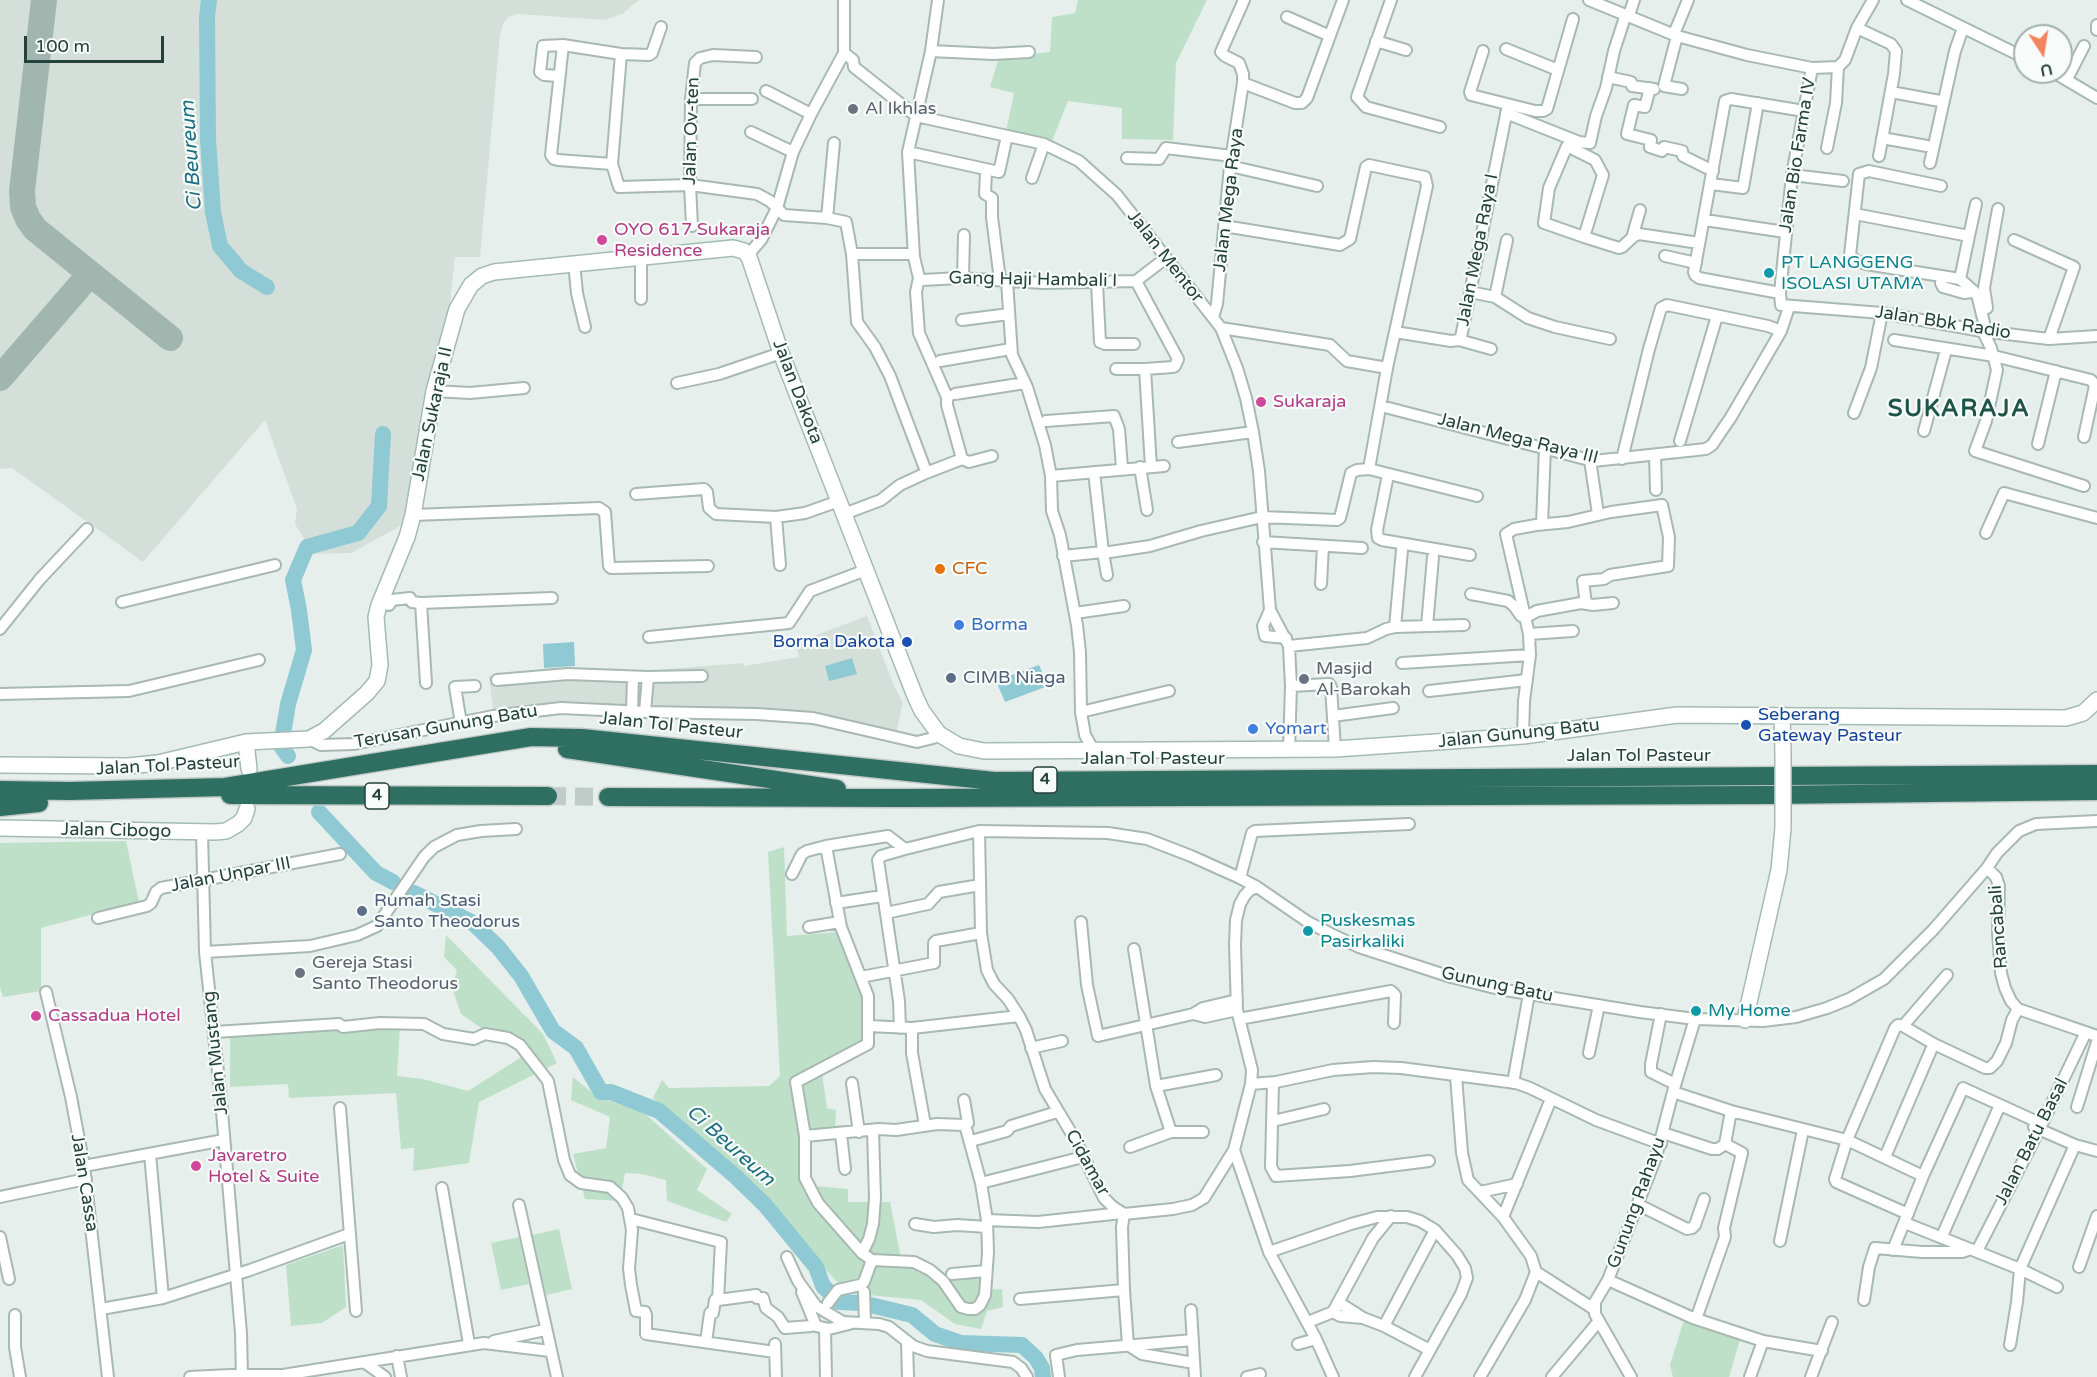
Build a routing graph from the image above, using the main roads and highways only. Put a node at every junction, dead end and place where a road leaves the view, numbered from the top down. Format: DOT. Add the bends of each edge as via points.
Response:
graph roads {
  1 [pos="748,255"];
  2 [pos="2097,700"];
  3 [pos="1782,715"];
  4 [pos="939,734"];
  5 [pos="0,765"];
  6 [pos="2097,774"];
  7 [pos="0,790"];
  8 [pos="2097,791"];
  9 [pos="227,795"];
  10 [pos="548,796"];
  11 [pos="608,797"];
  12 [pos="900,798"];
  13 [pos="0,802"];
  14 [pos="39,803"];
  15 [pos="0,807"];
  16 [pos="244,809"];
  17 [pos="0,828"];
  18 [pos="1745,1020"];
  1 -- 4 [label="main road, Jalan Dakota" via="915,696"];
  1 -- 5 [label="main road, Jalan Sukaraja II" via="733,248 574,263 494,272 471,285 457,309 434,392 407,537 376,618 380,665 377,681 324,731 312,738 268,740 246,759"];
  2 -- 3 [label="main road, Jalan Gunung Batu" via="2084,713 2066,718"];
  3 -- 4 [label="main road, Jalan Gunung Batu" via="1677,715 1523,736 1335,749 971,749"];
  3 -- 18 [label="main road, bridge" via="1783,828 1779,870"];
  6 -- 7 [label="highway, Jalan Tol Pasteur / 4" via="994,781 582,738 531,737 225,787"];
  8 -- 12 [label="highway, 4"];
  9 -- 10 [label="highway, Jalan Tol Pasteur / 4"];
  9 -- 12 [label="highway" via="520,748 555,747"];
  9 -- 14 [label="highway, Jalan Tol Pasteur / 4"];
  11 -- 12 [label="highway, 4"];
  13 -- 14 [label="highway, Jalan Tol Pasteur / 4"];
  14 -- 15 [label="highway"];
  16 -- 17 [label="main road, Jalan Cibogo" via="232,828 215,832"];
}
